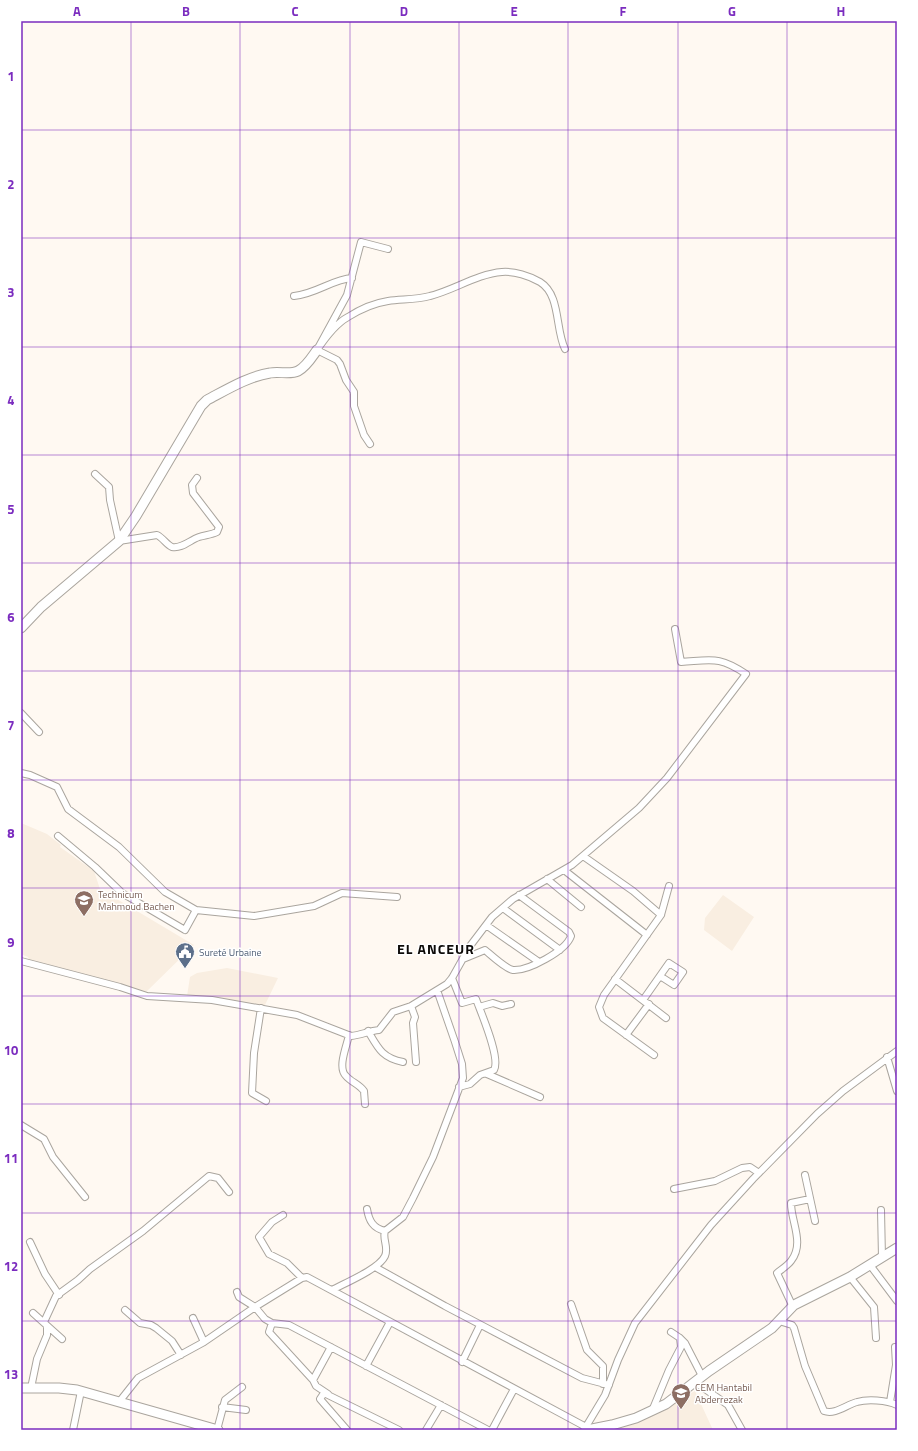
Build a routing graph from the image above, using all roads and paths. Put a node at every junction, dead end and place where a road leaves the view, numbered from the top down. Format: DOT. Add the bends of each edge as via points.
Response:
graph roads {
  1 [pos="388,249"];
  2 [pos="352,278"];
  3 [pos="294,296"];
  4 [pos="565,349"];
  5 [pos="317,350"];
  6 [pos="370,444"];
  7 [pos="95,474"];
  8 [pos="197,478"];
  9 [pos="119,541"];
  10 [pos="21,628"];
  11 [pos="675,629"];
  12 [pos="21,713"];
  13 [pos="40,732"];
  14 [pos="21,773"];
  15 [pos="58,836"];
  16 [pos="584,856"];
  17 [pos="564,870"];
  18 [pos="547,880"];
  19 [pos="669,886"];
  20 [pos="519,895"];
  21 [pos="397,897"];
  22 [pos="581,907"];
  23 [pos="503,908"];
  24 [pos="196,910"];
  25 [pos="661,915"];
  26 [pos="486,925"];
  27 [pos="647,935"];
  28 [pos="560,950"];
  29 [pos="462,959"];
  30 [pos="21,961"];
  31 [pos="539,962"];
  32 [pos="660,976"];
  33 [pos="452,978"];
  34 [pos="615,979"];
  35 [pos="437,990"];
  36 [pos="646,1002"];
  37 [pos="511,1004"];
  38 [pos="411,1006"];
  39 [pos="479,1007"];
  40 [pos="261,1008"];
  41 [pos="666,1018"];
  42 [pos="368,1031"];
  43 [pos="349,1035"];
  44 [pos="626,1035"];
  45 [pos="897,1051"];
  46 [pos="654,1055"];
  47 [pos="887,1057"];
  48 [pos="403,1062"];
  49 [pos="416,1062"];
  50 [pos="487,1074"];
  51 [pos="459,1087"];
  52 [pos="897,1091"];
  53 [pos="540,1097"];
  54 [pos="266,1101"];
  55 [pos="365,1104"];
  56 [pos="21,1125"];
  57 [pos="759,1173"];
  58 [pos="805,1175"];
  59 [pos="674,1189"];
  60 [pos="229,1192"];
  61 [pos="85,1197"];
  62 [pos="810,1199"];
  63 [pos="368,1209"];
  64 [pos="881,1210"];
  65 [pos="284,1215"];
  66 [pos="815,1221"];
  67 [pos="385,1231"];
  68 [pos="30,1242"];
  69 [pos="897,1248"];
  70 [pos="882,1258"];
  71 [pos="870,1265"];
  72 [pos="375,1267"];
  73 [pos="850,1277"];
  74 [pos="302,1278"];
  75 [pos="332,1290"];
  76 [pos="237,1292"];
  77 [pos="58,1295"];
  78 [pos="897,1301"];
  79 [pos="571,1304"];
  80 [pos="793,1306"];
  81 [pos="255,1307"];
  82 [pos="125,1310"];
  83 [pos="33,1313"];
  84 [pos="193,1318"];
  85 [pos="779,1321"];
  86 [pos="390,1322"];
  87 [pos="272,1323"];
  88 [pos="46,1324"];
  89 [pos="480,1324"];
  90 [pos="671,1332"];
  91 [pos="680,1338"];
  92 [pos="876,1338"];
  93 [pos="62,1339"];
  94 [pos="204,1342"];
  95 [pos="331,1347"];
  96 [pos="895,1347"];
  97 [pos="181,1355"];
  98 [pos="462,1362"];
  99 [pos="366,1366"];
  100 [pos="699,1379"];
  101 [pos="314,1380"];
  102 [pos="606,1384"];
  103 [pos="242,1387"];
  104 [pos="21,1388"];
  105 [pos="32,1388"];
  106 [pos="514,1389"];
  107 [pos="81,1391"];
  108 [pos="328,1394"];
  109 [pos="119,1402"];
  110 [pos="890,1402"];
  111 [pos="897,1405"];
  112 [pos="441,1406"];
  113 [pos="222,1407"];
  114 [pos="246,1410"];
  115 [pos="652,1411"];
  116 [pos="202,1428"];
  117 [pos="586,1429"];
  118 [pos="73,1430"];
  119 [pos="217,1430"];
  120 [pos="347,1430"];
  121 [pos="399,1430"];
  122 [pos="426,1430"];
  123 [pos="488,1430"];
  124 [pos="492,1430"];
  125 [pos="742,1430"];
  1 -- 2 [label="street" via="361,242"];
  2 -- 3 [label="street" via="310,294"];
  2 -- 5 [label="street" via="346,295"];
  4 -- 5 [label="street" via="560,339 552,295 548,288 528,277 504,272 429,297 386,301 348,316"];
  5 -- 6 [label="street" via="340,364 354,392 354,406 364,435"];
  5 -- 9 [label="street" via="298,371 255,377 207,400"];
  7 -- 9 [label="street" via="109,487"];
  8 -- 9 [label="street" via="191,488 218,524 217,532 175,547 157,535"];
  9 -- 10 [label="street" via="41,607"];
  11 -- 16 [label="street" via="681,662 717,660 729,663 746,674 653,794"];
  12 -- 13 [label="street"];
  14 -- 24 [label="street" via="57,787 68,809 119,847 165,892"];
  15 -- 24 [label="street" via="122,894 185,930"];
  16 -- 17 [label="street"];
  16 -- 25 [label="street" via="633,891"];
  17 -- 18 [label="street"];
  17 -- 27 [label="street"];
  18 -- 20 [label="street"];
  18 -- 22 [label="street"];
  19 -- 25 [label="street"];
  20 -- 23 [label="street"];
  20 -- 28 [label="street" via="570,934 570,939"];
  21 -- 24 [label="street" via="342,893 314,906 254,916"];
  23 -- 26 [label="street"];
  23 -- 28 [label="street"];
  25 -- 27 [label="street"];
  26 -- 29 [label="street"];
  26 -- 31 [label="street"];
  27 -- 34 [label="street"];
  28 -- 31 [label="street"];
  29 -- 31 [label="street" via="485,950 511,969"];
  29 -- 33 [label="street"];
  30 -- 40 [label="street" via="147,996 212,1000"];
  32 -- 36 [label="street"];
  33 -- 35 [label="street"];
  33 -- 39 [label="street" via="462,1003 476,999"];
  34 -- 36 [label="street"];
  34 -- 44 [label="street" via="600,1002 600,1013"];
  35 -- 38 [label="street"];
  35 -- 51 [label="street" via="462,1064 463,1078"];
  36 -- 41 [label="street"];
  36 -- 44 [label="street"];
  37 -- 39 [label="street" via="502,1006 493,1003"];
  38 -- 42 [label="street" via="392,1012 379,1030"];
  38 -- 49 [label="street" via="415,1017 413,1023"];
  39 -- 50 [label="street" via="496,1063 494,1070"];
  40 -- 43 [label="street" via="297,1015"];
  40 -- 54 [label="street" via="254,1053 252,1093"];
  42 -- 43 [label="street"];
  42 -- 48 [label="street" via="386,1056"];
  43 -- 55 [label="street" via="343,1070 346,1076 364,1091"];
  44 -- 46 [label="street"];
  45 -- 47 [label="street"];
  47 -- 52 [label="street"];
  47 -- 57 [label="street" via="843,1091"];
  50 -- 51 [label="street" via="480,1075 470,1084"];
  50 -- 53 [label="street"];
  51 -- 67 [label="street" via="434,1157 410,1204 403,1217"];
  56 -- 61 [label="street" via="44,1139 53,1157"];
  57 -- 59 [label="street" via="750,1167 742,1168 714,1181"];
  57 -- 102 [label="street" via="711,1225 643,1310"];
  58 -- 62 [label="street"];
  60 -- 77 [label="street" via="218,1178 209,1176 143,1231 90,1268"];
  62 -- 66 [label="street"];
  62 -- 80 [label="street" via="791,1203 798,1243 797,1252 792,1261 777,1273"];
  63 -- 67 [label="street" via="370,1222 378,1230"];
  64 -- 70 [label="street"];
  65 -- 74 [label="street" via="272,1222 259,1237 269,1254 287,1263"];
  67 -- 72 [label="street" via="387,1250 380,1264"];
  68 -- 77 [label="street"];
  69 -- 70 [label="street"];
  70 -- 71 [label="street"];
  71 -- 73 [label="street"];
  71 -- 78 [label="street"];
  72 -- 75 [label="street"];
  72 -- 89 [label="street"];
  73 -- 80 [label="street"];
  73 -- 92 [label="street" via="874,1307"];
  74 -- 75 [label="street" via="307,1277"];
  74 -- 81 [label="street"];
  75 -- 86 [label="street"];
  76 -- 81 [label="street" via="239,1297"];
  77 -- 88 [label="street" via="52,1303"];
  79 -- 102 [label="street" via="587,1350 603,1366"];
  80 -- 85 [label="street"];
  81 -- 87 [label="street"];
  81 -- 94 [label="street"];
  82 -- 97 [label="street" via="140,1323 156,1328 172,1341"];
  83 -- 88 [label="street"];
  84 -- 94 [label="street"];
  85 -- 100 [label="street"];
  85 -- 110 [label="street" via="794,1328 805,1366 824,1411 833,1412 857,1402"];
  86 -- 98 [label="street"];
  86 -- 99 [label="street"];
  87 -- 95 [label="street" via="289,1325"];
  87 -- 101 [label="street" via="269,1332"];
  88 -- 93 [label="street"];
  88 -- 105 [label="street" via="47,1335 37,1359"];
  89 -- 98 [label="street"];
  89 -- 102 [label="street" via="582,1378"];
  90 -- 91 [label="street"];
  91 -- 100 [label="street" via="685,1343"];
  91 -- 115 [label="street" via="681,1347"];
  94 -- 97 [label="street"];
  95 -- 99 [label="street"];
  95 -- 101 [label="street"];
  96 -- 110 [label="street" via="896,1365"];
  97 -- 109 [label="street" via="138,1378"];
  98 -- 106 [label="street"];
  99 -- 112 [label="street"];
  100 -- 115 [label="street" via="666,1404"];
  100 -- 125 [label="street" via="728,1405"];
  101 -- 108 [label="street" via="316,1386"];
  102 -- 117 [label="street" via="605,1395"];
  103 -- 113 [label="street" via="225,1400"];
  104 -- 105 [label="street"];
  105 -- 107 [label="street"];
  106 -- 117 [label="street"];
  106 -- 124 [label="street"];
  107 -- 109 [label="street"];
  107 -- 118 [label="street"];
  108 -- 120 [label="street" via="324,1393 320,1399"];
  108 -- 121 [label="street"];
  109 -- 116 [label="street"];
  110 -- 111 [label="street"];
  112 -- 122 [label="street"];
  112 -- 123 [label="street"];
  113 -- 114 [label="street"];
  113 -- 119 [label="street"];
  115 -- 117 [label="street" via="612,1426"];
  116 -- 119 [label="street"];
}
